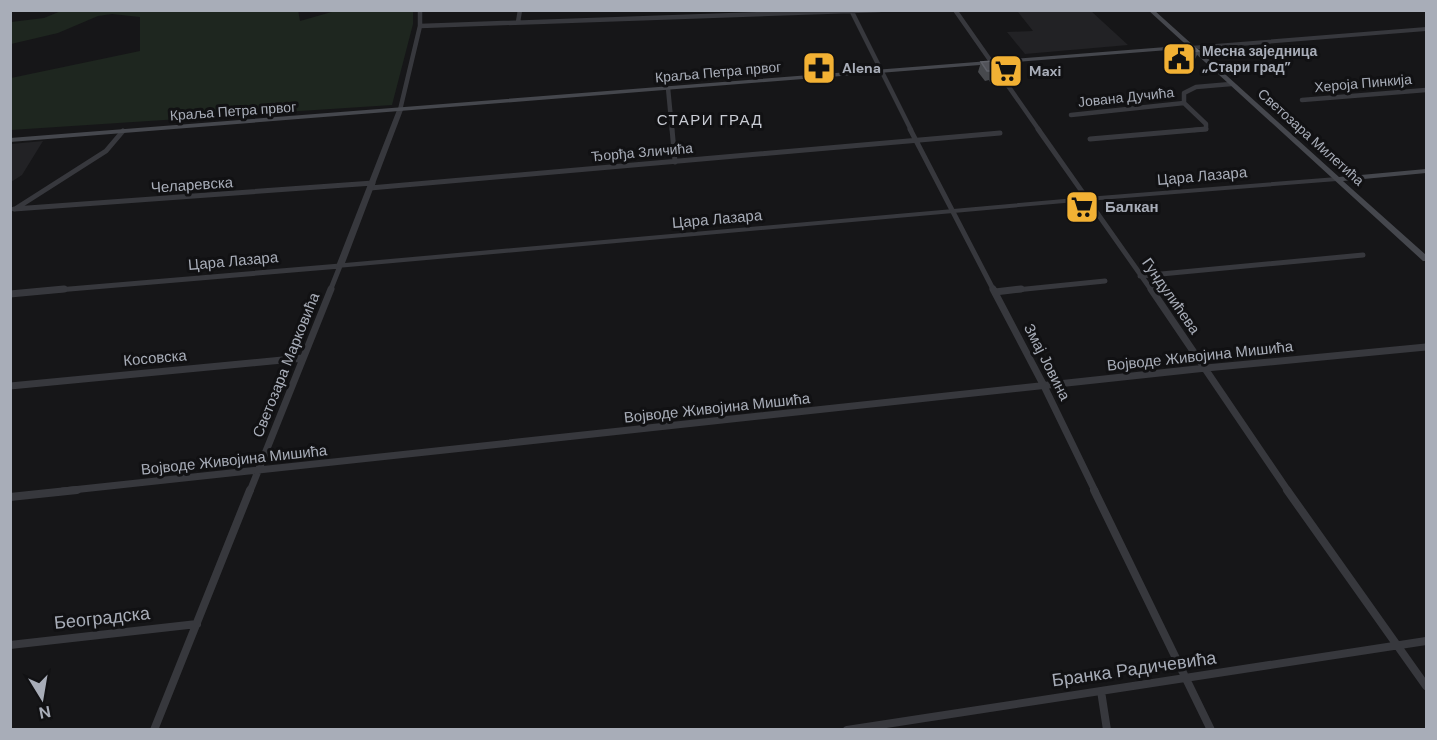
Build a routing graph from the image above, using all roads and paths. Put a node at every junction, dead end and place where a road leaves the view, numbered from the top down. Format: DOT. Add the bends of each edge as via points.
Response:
graph roads {
  1 [pos="420,10"];
  2 [pos="520,10"];
  3 [pos="880,10"];
  4 [pos="955,10"];
  5 [pos="1150,10"];
  6 [pos="851,11"];
  7 [pos="518,22"];
  8 [pos="420,26"];
  9 [pos="1426,29"];
  10 [pos="1190,48"];
  11 [pos="991,63"];
  12 [pos="883,72"];
  13 [pos="1231,84"];
  14 [pos="668,88"];
  15 [pos="1426,90"];
  16 [pos="1302,100"];
  17 [pos="1185,103"];
  18 [pos="400,110"];
  19 [pos="1071,115"];
  20 [pos="123,131"];
  21 [pos="1000,133"];
  22 [pos="1090,139"];
  23 [pos="10,140"];
  24 [pos="916,140"];
  25 [pos="675,162"];
  26 [pos="1426,171"];
  27 [pos="1337,179"];
  28 [pos="372,186"];
  29 [pos="1087,199"];
  30 [pos="12,211"];
  31 [pos="952,212"];
  32 [pos="1363,255"];
  33 [pos="1426,260"];
  34 [pos="340,266"];
  35 [pos="1140,276"];
  36 [pos="1105,281"];
  37 [pos="995,292"];
  38 [pos="10,294"];
  39 [pos="1426,347"];
  40 [pos="303,358"];
  41 [pos="1206,368"];
  42 [pos="10,386"];
  43 [pos="1044,386"];
  44 [pos="258,472"];
  45 [pos="10,497"];
  46 [pos="197,624"];
  47 [pos="1426,641"];
  48 [pos="10,645"];
  49 [pos="1395,645"];
  50 [pos="1185,679"];
  51 [pos="1426,686"];
  52 [pos="1101,691"];
  53 [pos="154,729"];
  54 [pos="847,729"];
  55 [pos="1107,729"];
  56 [pos="1211,729"];
  1 -- 8 [label="street"];
  2 -- 7 [label="street"];
  3 -- 6 [label="street"];
  4 -- 11 [label="street, Гундулићева"];
  5 -- 10 [label="main road, Светозара Милетића"];
  6 -- 7 [label="street"];
  6 -- 12 [label="street, Змај Јовина"];
  7 -- 8 [label="street"];
  8 -- 18 [label="street"];
  9 -- 10 [label="street, Краља Петра првог"];
  10 -- 11 [label="main road, Краља Петра првог"];
  10 -- 13 [label="main road, Светозара Милетића"];
  11 -- 12 [label="main road, Краља Петра првог"];
  11 -- 29 [label="street, Гундулићева"];
  12 -- 14 [label="main road, Краља Петра првог"];
  12 -- 24 [label="street, Змај Јовина"];
  13 -- 17 [label="street" via="1191,88 1183,95"];
  13 -- 27 [label="main road, Светозара Милетића"];
  14 -- 18 [label="main road, Краља Петра првог"];
  14 -- 25 [label="street"];
  15 -- 16 [label="street, Хероја Пинкија"];
  17 -- 19 [label="street, Јована Дучића"];
  17 -- 22 [label="street" via="1207,128"];
  18 -- 20 [label="main road, Краља Петра првог"];
  18 -- 28 [label="street, Светозара Марковића"];
  20 -- 23 [label="main road, Краља Петра првог"];
  20 -- 30 [label="street" via="106,151"];
  21 -- 24 [label="street, Ђорђа Зличића"];
  24 -- 25 [label="street, Ђорђа Зличића"];
  24 -- 31 [label="street, Змај Јовина"];
  25 -- 28 [label="street, Ђорђа Зличића"];
  26 -- 27 [label="main road, Цара Лазара"];
  27 -- 29 [label="street, Цара Лазара"];
  27 -- 33 [label="main road, Светозара Милетића"];
  28 -- 30 [label="street, Челаревска"];
  28 -- 34 [label="street, Светозара Марковића"];
  29 -- 31 [label="street, Цара Лазара"];
  29 -- 35 [label="street, Гундулићева"];
  31 -- 34 [label="street, Цара Лазара"];
  31 -- 37 [label="street, Змај Јовина"];
  32 -- 35 [label="street"];
  34 -- 38 [label="street, Цара Лазара"];
  34 -- 40 [label="street, Светозара Марковића"];
  35 -- 41 [label="street, Гундулићева"];
  36 -- 37 [label="street"];
  37 -- 43 [label="street, Змај Јовина"];
  39 -- 41 [label="street, Војводе Живојина Мишића"];
  40 -- 42 [label="street, Косовска"];
  40 -- 44 [label="street, Светозара Марковића"];
  41 -- 43 [label="street, Војводе Живојина Мишића"];
  41 -- 49 [label="street, Гундулићева"];
  43 -- 44 [label="street, Војводе Живојина Мишића"];
  43 -- 50 [label="street, Змај Јовина"];
  44 -- 45 [label="street, Војводе Живојина Мишића"];
  44 -- 46 [label="street, Светозара Марковића"];
  46 -- 48 [label="street, Београдска"];
  46 -- 53 [label="street, Светозара Марковића"];
  47 -- 49 [label="street, Бранка Радичевића"];
  49 -- 50 [label="street, Бранка Радичевића"];
  49 -- 51 [label="street, Гундулићева"];
  50 -- 52 [label="street, Бранка Радичевића"];
  50 -- 56 [label="street, Змај Јовина"];
  52 -- 54 [label="street, Бранка Радичевића"];
  52 -- 55 [label="street"];
}
